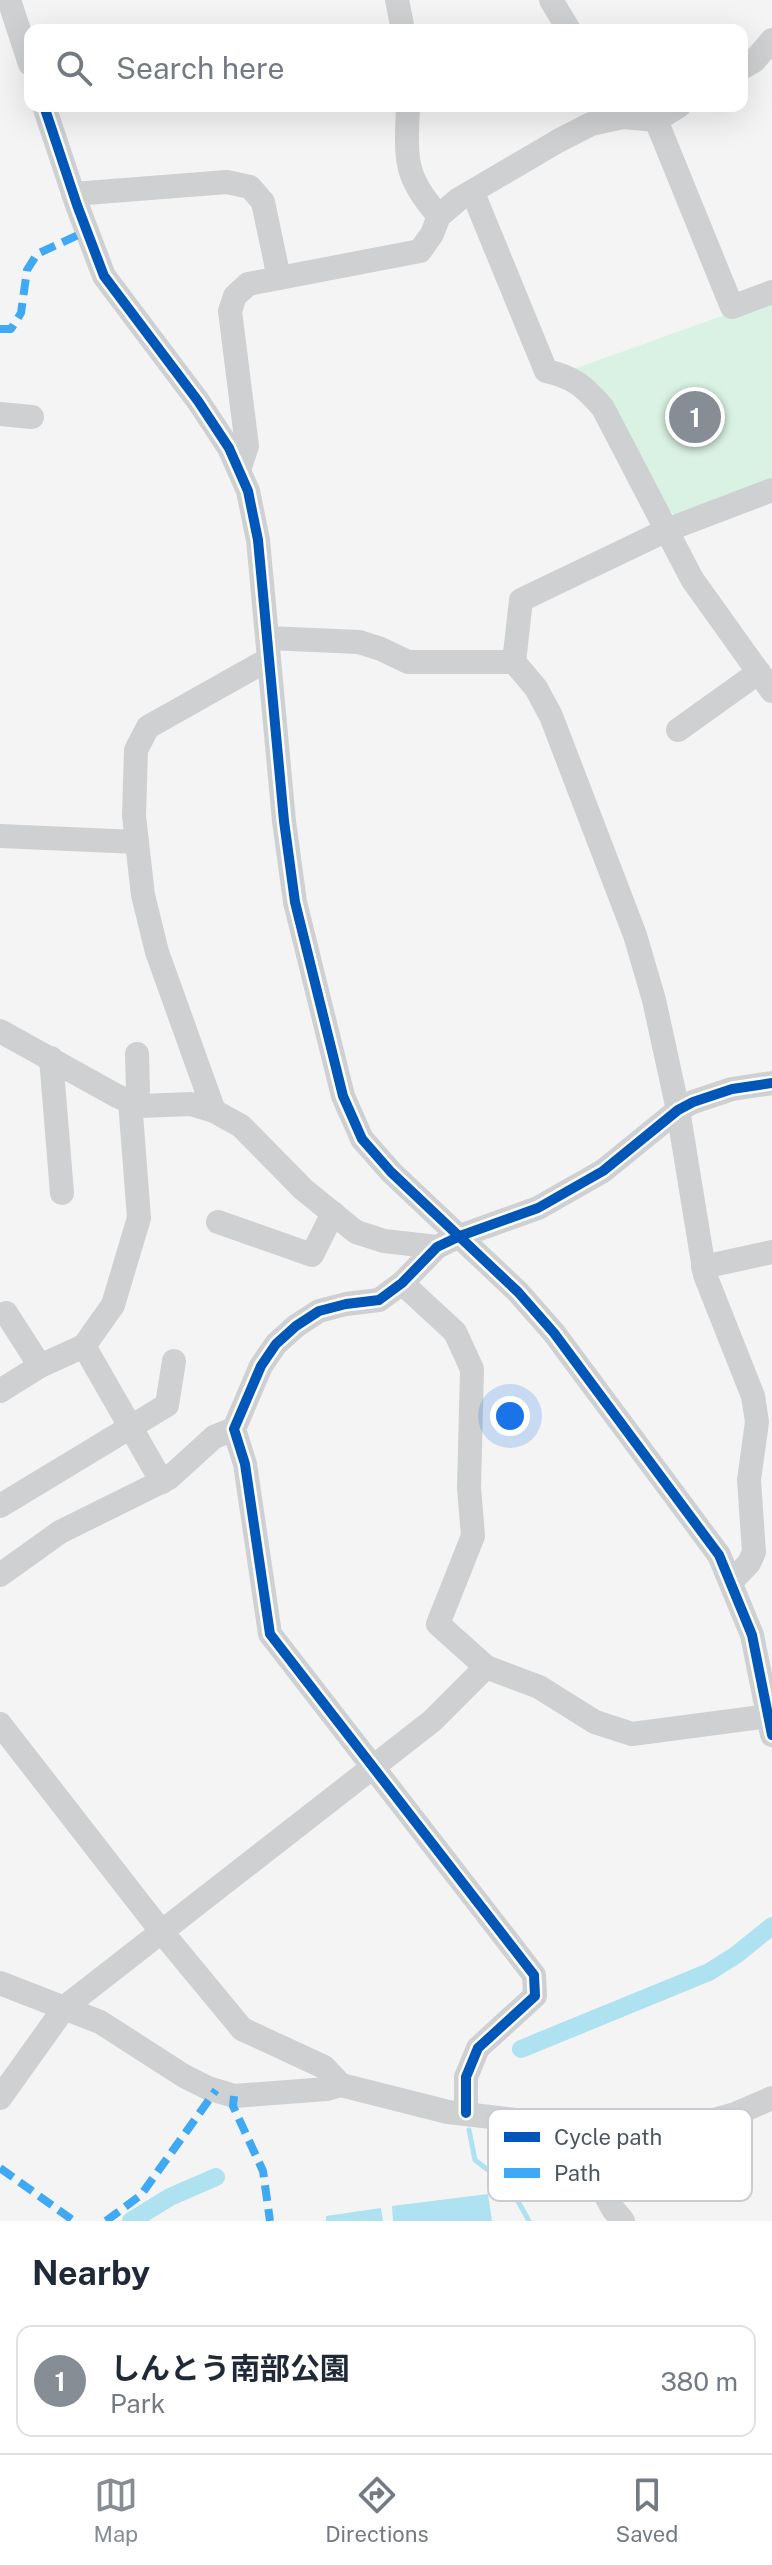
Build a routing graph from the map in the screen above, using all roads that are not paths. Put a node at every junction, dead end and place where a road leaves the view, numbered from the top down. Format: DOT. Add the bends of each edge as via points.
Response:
graph roads {
  1 [pos="9,0"];
  2 [pos="397,0"];
  3 [pos="551,0"];
  4 [pos="402,24"];
  5 [pos="565,24"];
  6 [pos="772,40"];
  7 [pos="24,46"];
  8 [pos="748,64"];
  9 [pos="46,112"];
  10 [pos="408,112"];
  11 [pos="620,112"];
  12 [pos="669,112"];
  13 [pos="656,120"];
  14 [pos="473,193"];
  15 [pos="73,194"];
  16 [pos="439,216"];
  17 [pos="279,278"];
  18 [pos="772,292"];
  19 [pos="0,414"];
  20 [pos="32,417"];
  21 [pos="239,470"];
  22 [pos="772,490"];
  23 [pos="667,530"];
  24 [pos="269,649"];
  25 [pos="514,662"];
  26 [pos="765,682"];
  27 [pos="678,730"];
  28 [pos="0,836"];
  29 [pos="137,842"];
  30 [pos="0,1031"];
  31 [pos="137,1054"];
  32 [pos="51,1058"];
  33 [pos="772,1083"];
  34 [pos="130,1101"];
  35 [pos="678,1110"];
  36 [pos="214,1111"];
  37 [pos="62,1193"];
  38 [pos="333,1213"];
  39 [pos="218,1222"];
  40 [pos="460,1236"];
  41 [pos="437,1247"];
  42 [pos="772,1252"];
  43 [pos="703,1267"];
  44 [pos="402,1283"];
  45 [pos="6,1313"];
  46 [pos="84,1346"];
  47 [pos="174,1361"];
  48 [pos="40,1366"];
  49 [pos="0,1391"];
  50 [pos="131,1428"];
  51 [pos="234,1429"];
  52 [pos="764,1432"];
  53 [pos="162,1482"];
  54 [pos="0,1506"];
  55 [pos="0,1575"];
  56 [pos="731,1582"];
  57 [pos="486,1667"];
  58 [pos="0,1724"];
  59 [pos="770,1726"];
  60 [pos="372,1766"];
  61 [pos="161,1931"];
  62 [pos="0,1983"];
  63 [pos="65,2007"];
  64 [pos="341,2085"];
  65 [pos="0,2098"];
  66 [pos="772,2098"];
  67 [pos="747,2109"];
  68 [pos="466,2113"];
  69 [pos="488,2116"];
  70 [pos="609,2201"];
  71 [pos="623,2221"];
  1 -- 7 [label="street"];
  2 -- 4 [label="street"];
  3 -- 5 [label="street"];
  6 -- 8 [label="street"];
  9 -- 15 [label="street"];
  10 -- 16 [label="street" via="409,172 419,194"];
  11 -- 13 [label="street"];
  11 -- 14 [label="street"];
  12 -- 13 [label="street"];
  13 -- 18 [label="street" via="732,307"];
  14 -- 16 [label="street"];
  14 -- 23 [label="street" via="546,371 567,375 603,408"];
  15 -- 17 [label="street" via="227,182 250,187 263,202"];
  15 -- 21 [label="street" via="104,276 198,401"];
  16 -- 17 [label="street" via="420,251"];
  17 -- 21 [label="street" via="248,284 235,296 230,311 247,446"];
  19 -- 20 [label="street"];
  21 -- 24 [label="street" via="258,540"];
  22 -- 23 [label="street"];
  23 -- 25 [label="street" via="521,600"];
  23 -- 26 [label="street" via="692,579"];
  24 -- 25 [label="street" via="359,642 408,662"];
  24 -- 29 [label="street" via="148,727 136,750"];
  24 -- 40 [label="street" via="295,902 343,1096 362,1139"];
  25 -- 35 [label="street" via="551,716 635,935"];
  26 -- 27 [label="street"];
  28 -- 29 [label="street"];
  29 -- 36 [label="street" via="157,952"];
  30 -- 32 [label="street"];
  31 -- 34 [label="street" via="138,1091"];
  32 -- 34 [label="street"];
  32 -- 37 [label="street"];
  33 -- 35 [label="street" via="714,1094"];
  34 -- 36 [label="street" via="140,1106 191,1104"];
  34 -- 46 [label="street" via="139,1218 113,1305"];
  35 -- 40 [label="street" via="603,1171 538,1208"];
  35 -- 43 [label="street"];
  36 -- 38 [label="street" via="241,1126"];
  38 -- 39 [label="street" via="312,1255"];
  38 -- 41 [label="street" via="356,1232"];
  40 -- 41 [label="street"];
  40 -- 56 [label="street" via="554,1333 719,1555"];
  41 -- 44 [label="street"];
  42 -- 43 [label="street"];
  43 -- 52 [label="street"];
  44 -- 51 [label="street" via="379,1300 319,1311 296,1326 261,1366"];
  44 -- 57 [label="street" via="455,1332 472,1369 473,1536 438,1624"];
  45 -- 48 [label="street"];
  46 -- 48 [label="street"];
  46 -- 50 [label="street"];
  47 -- 50 [label="street" via="167,1405"];
  48 -- 49 [label="street"];
  50 -- 53 [label="street"];
  50 -- 54 [label="street"];
  51 -- 53 [label="street" via="214,1437"];
  51 -- 60 [label="street" via="245,1464 270,1634"];
  52 -- 56 [label="street" via="749,1480 754,1552"];
  53 -- 55 [label="street" via="60,1532"];
  56 -- 59 [label="street" via="752,1635"];
  57 -- 59 [label="street" via="539,1687 595,1722 632,1734"];
  57 -- 60 [label="street" via="432,1721"];
  58 -- 61 [label="street"];
  60 -- 61 [label="street"];
  60 -- 68 [label="street" via="534,1975 535,1996 478,2048 466,2077"];
  61 -- 63 [label="street"];
  61 -- 64 [label="street" via="242,2029 324,2067"];
  62 -- 63 [label="street"];
  63 -- 64 [label="street" via="120,2033 184,2076 234,2096"];
  63 -- 65 [label="street"];
  64 -- 68 [label="street"];
  66 -- 67 [label="street"];
  68 -- 69 [label="street"];
  70 -- 71 [label="street"];
}
